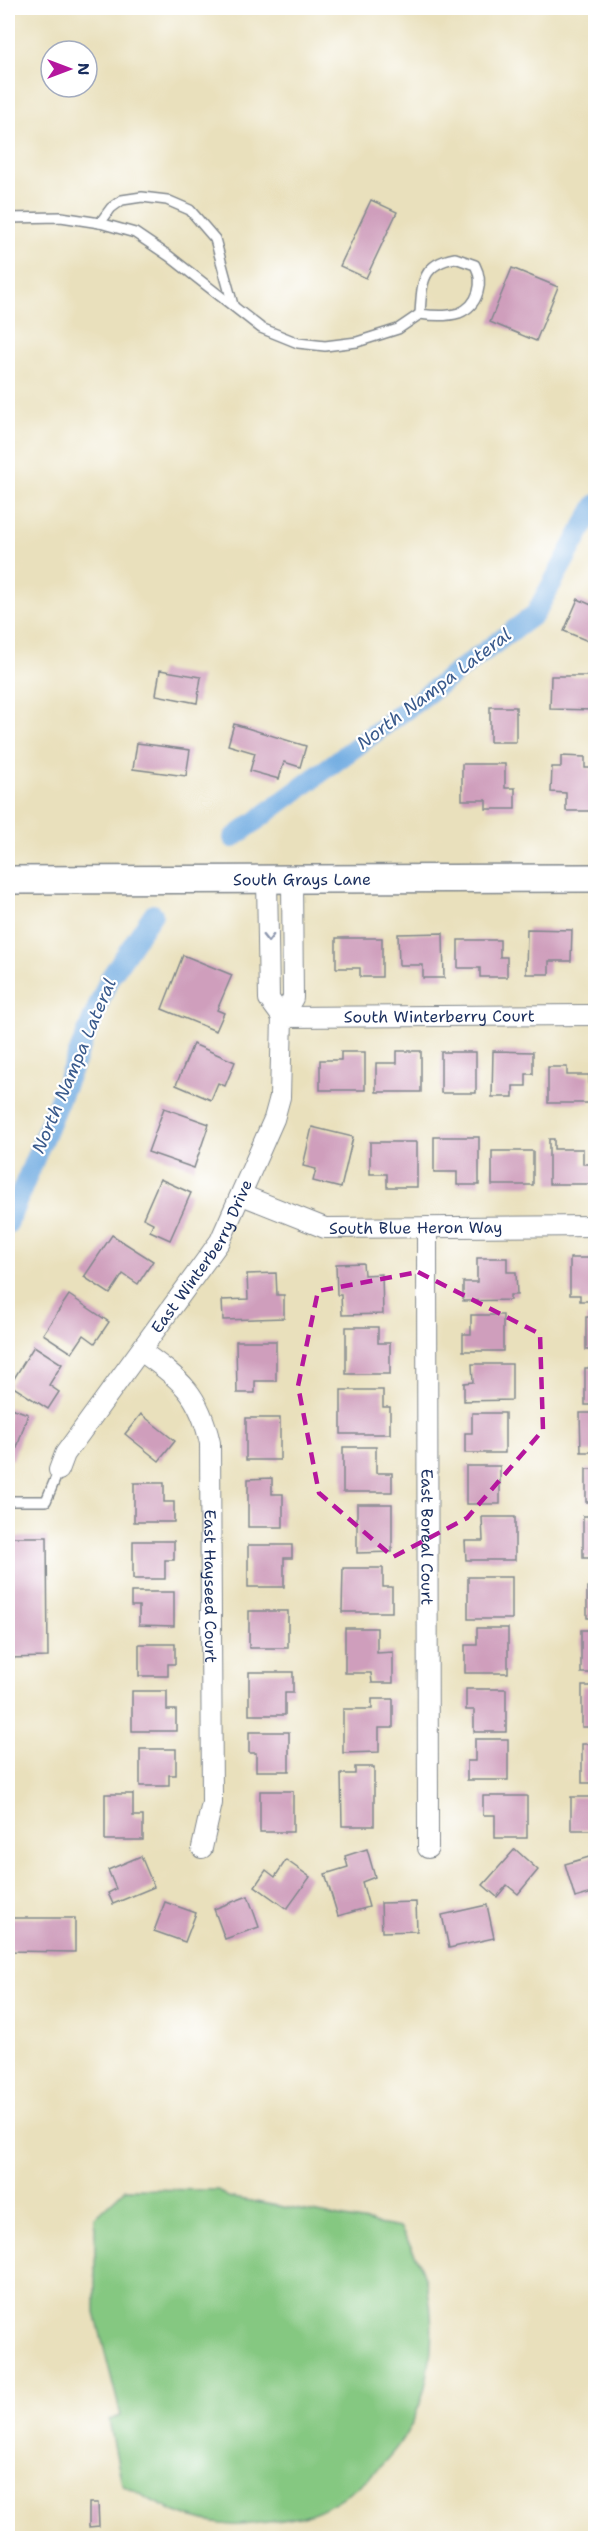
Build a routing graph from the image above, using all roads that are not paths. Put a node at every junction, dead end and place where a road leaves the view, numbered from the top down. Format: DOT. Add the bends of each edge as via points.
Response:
graph roads {
  1 [pos="8,218"];
  2 [pos="100,223"];
  3 [pos="233,305"];
  4 [pos="420,314"];
  5 [pos="596,878"];
  6 [pos="8,880"];
  7 [pos="280,880"];
  8 [pos="596,1015"];
  9 [pos="282,1017"];
  10 [pos="242,1195"];
  11 [pos="596,1226"];
  12 [pos="427,1227"];
  13 [pos="141,1351"];
  14 [pos="59,1470"];
  15 [pos="8,1501"];
  16 [pos="202,1848"];
  17 [pos="428,1848"];
  1 -- 2 [label="lane" via="61,217"];
  2 -- 3 [label="lane" via="135,233"];
  2 -- 3 [label="lane" via="122,200 142,196 167,200 190,210 215,239"];
  3 -- 4 [label="lane" via="261,328 298,342 326,346 357,342 398,329"];
  4 -- 4 [label="lane" via="427,272 437,261 455,258 475,265 481,277 478,296 461,312"];
  5 -- 7 [label="street, South Grays Lane"];
  6 -- 7 [label="street, South Grays Lane"];
  7 -- 9 [label="street, East Winterberry Drive" via="269,999"];
  8 -- 9 [label="street, South Winterberry Court"];
  9 -- 10 [label="street, East Winterberry Drive" via="280,1097"];
  10 -- 12 [label="street, South Blue Heron Way" via="326,1228"];
  10 -- 13 [label="street, East Winterberry Drive" via="220,1241"];
  11 -- 12 [label="street, South Blue Heron Way"];
  12 -- 17 [label="street, East Boreal Court"];
  13 -- 14 [label="street, East Winterberry Drive" via="65,1454"];
  13 -- 16 [label="street, East Hayseed Court" via="192,1394 210,1443 212,1803"];
  14 -- 15 [label="lane" via="46,1501"];
}
